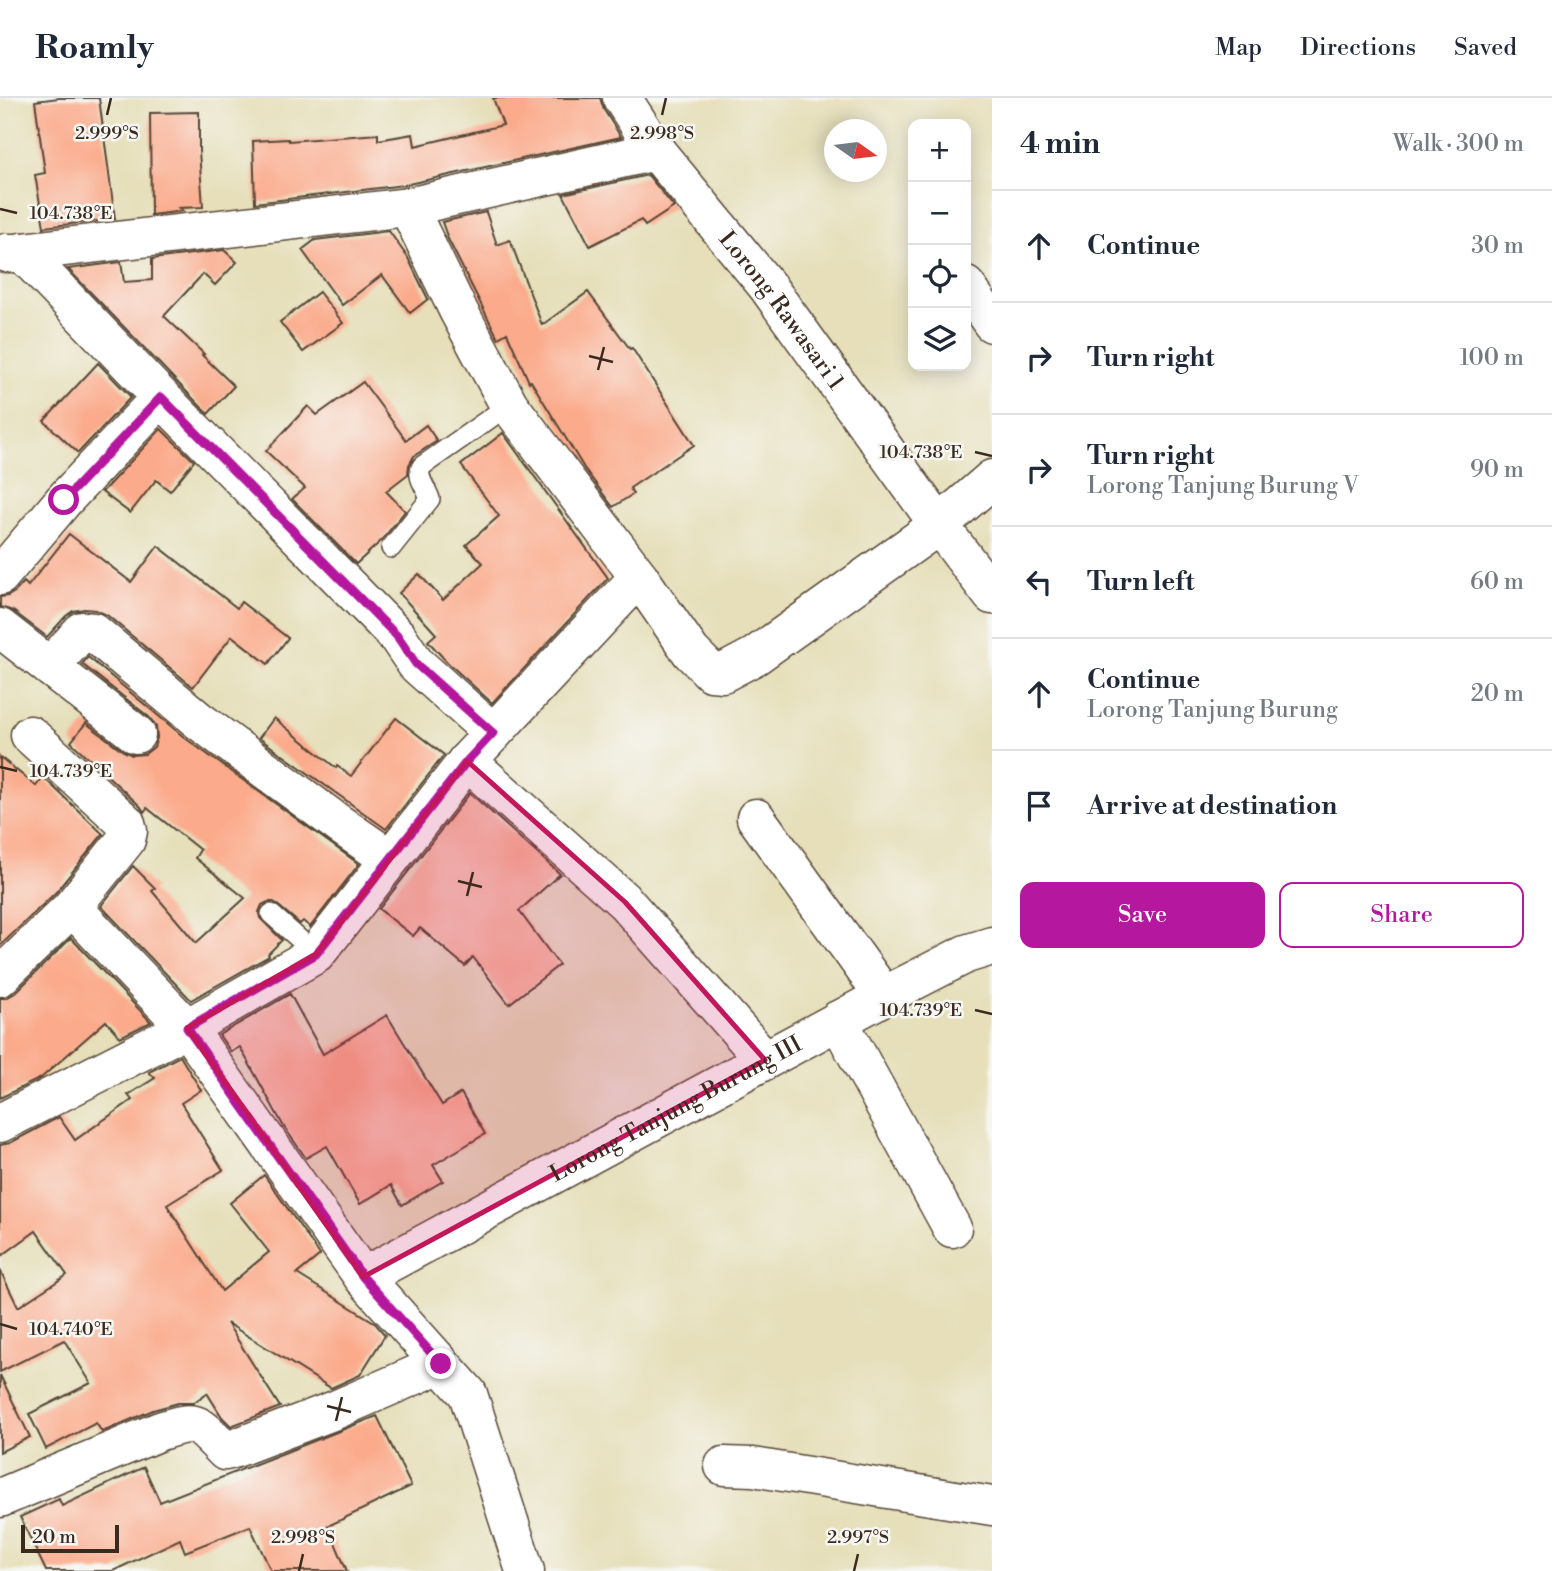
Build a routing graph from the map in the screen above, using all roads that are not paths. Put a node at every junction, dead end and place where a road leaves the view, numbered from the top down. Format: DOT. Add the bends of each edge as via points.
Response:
graph roads {
  1 [pos="622,98"];
  2 [pos="656,151"];
  3 [pos="408,207"];
  4 [pos="11,252"];
  5 [pos="971,293"];
  6 [pos="992,323"];
  7 [pos="161,397"];
  8 [pos="509,405"];
  9 [pos="992,479"];
  10 [pos="939,525"];
  11 [pos="391,548"];
  12 [pos="0,576"];
  13 [pos="639,577"];
  14 [pos="992,594"];
  15 [pos="0,628"];
  16 [pos="50,667"];
  17 [pos="493,733"];
  18 [pos="136,734"];
  19 [pos="30,735"];
  20 [pos="467,761"];
  21 [pos="756,818"];
  22 [pos="390,859"];
  23 [pos="72,906"];
  24 [pos="271,914"];
  25 [pos="992,946"];
  26 [pos="316,954"];
  27 [pos="0,976"];
  28 [pos="884,996"];
  29 [pos="838,1020"];
  30 [pos="187,1028"];
  31 [pos="765,1060"];
  32 [pos="0,1123"];
  33 [pos="952,1228"];
  34 [pos="363,1277"];
  35 [pos="441,1364"];
  36 [pos="724,1466"];
  37 [pos="0,1498"];
  38 [pos="992,1506"];
  39 [pos="525,1571"];
  1 -- 2 [label="street, Lorong Rawasari 1"];
  2 -- 3 [label="street"];
  2 -- 10 [label="street, Lorong Rawasari 1" via="767,286"];
  3 -- 4 [label="street"];
  3 -- 8 [label="street"];
  4 -- 7 [label="street"];
  5 -- 6 [label="street"];
  7 -- 12 [label="street"];
  7 -- 17 [label="street" via="397,636 416,664"];
  8 -- 11 [label="lane" via="422,466 419,476 430,499"];
  8 -- 13 [label="street"];
  9 -- 10 [label="street"];
  10 -- 13 [label="street" via="755,656 723,673 710,672 691,652"];
  10 -- 14 [label="street, Lorong Rawasari 1"];
  13 -- 17 [label="street"];
  15 -- 16 [label="street"];
  16 -- 18 [label="street"];
  16 -- 22 [label="street" via="77,635 93,632 198,720"];
  17 -- 20 [label="street"];
  19 -- 23 [label="street" via="126,823 128,831 127,840"];
  20 -- 22 [label="street"];
  20 -- 31 [label="street" via="625,902"];
  21 -- 28 [label="street"];
  22 -- 26 [label="street"];
  23 -- 27 [label="street"];
  23 -- 30 [label="street"];
  24 -- 26 [label="lane"];
  25 -- 28 [label="street, Lorong Tanjung Burung III"];
  26 -- 30 [label="street"];
  28 -- 29 [label="street, Lorong Tanjung Burung III"];
  29 -- 31 [label="street, Lorong Tanjung Burung III"];
  29 -- 33 [label="street"];
  30 -- 32 [label="street"];
  30 -- 34 [label="street"];
  31 -- 34 [label="street, Lorong Tanjung Burung III"];
  34 -- 35 [label="street"];
  35 -- 37 [label="street" via="233,1449 225,1451 202,1428 184,1423"];
  35 -- 39 [label="street" via="468,1394"];
  36 -- 38 [label="street"];
}
